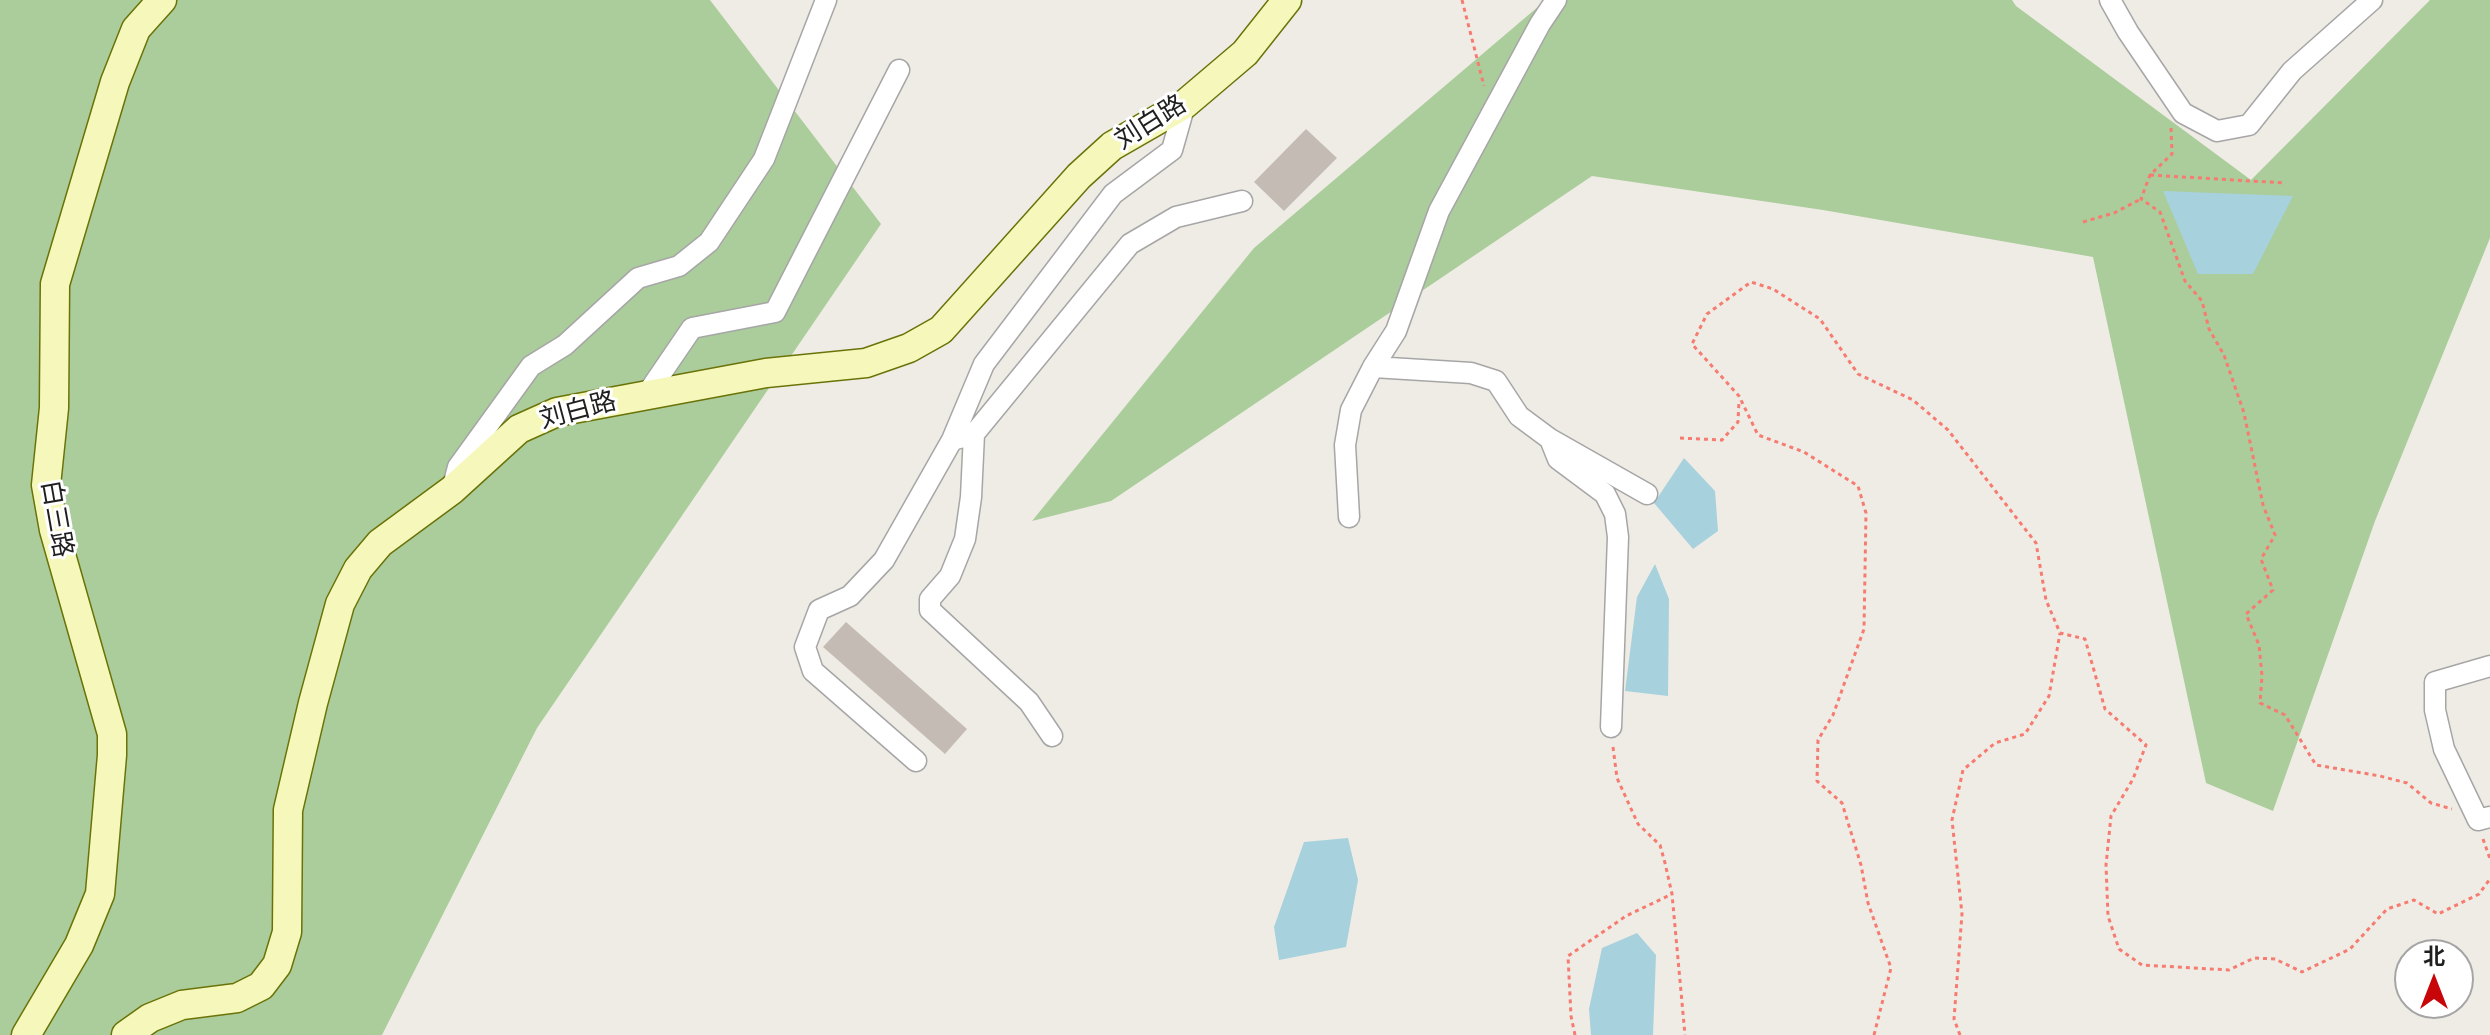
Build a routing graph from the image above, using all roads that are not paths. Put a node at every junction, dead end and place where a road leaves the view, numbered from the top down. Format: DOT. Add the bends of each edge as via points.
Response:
graph roads {
  1 [pos="162,0"];
  2 [pos="826,0"];
  3 [pos="1287,0"];
  4 [pos="1556,0"];
  5 [pos="2110,0"];
  6 [pos="2372,0"];
  7 [pos="899,70"];
  8 [pos="1185,104"];
  9 [pos="1242,201"];
  10 [pos="1373,367"];
  11 [pos="647,394"];
  12 [pos="974,434"];
  13 [pos="1550,439"];
  14 [pos="952,440"];
  15 [pos="452,490"];
  16 [pos="1647,494"];
  17 [pos="1349,517"];
  18 [pos="2490,666"];
  19 [pos="1611,727"];
  20 [pos="1052,736"];
  21 [pos="916,761"];
  22 [pos="2484,819"];
  23 [pos="26,1035"];
  24 [pos="126,1035"];
  1 -- 23 [label="street, 白三路" via="136,29 115,82 55,284 54,408 46,485 112,734 112,755 100,894 79,945"];
  2 -- 15 [label="street" via="764,159 709,242 679,266 638,278 565,345 531,366 458,467"];
  3 -- 8 [label="street, 刘白路" via="1245,53"];
  4 -- 10 [label="street" via="1439,211 1396,331"];
  5 -- 6 [label="street" via="2183,113 2217,131 2249,125 2292,71"];
  7 -- 11 [label="street" via="775,312 692,328"];
  8 -- 11 [label="street, 刘白路" via="1112,146 941,330 909,348 866,363 766,373"];
  8 -- 14 [label="street" via="1172,150 1113,194 984,364"];
  9 -- 12 [label="street" via="1176,217 1130,244"];
  10 -- 13 [label="street" via="1471,373 1496,381 1519,416"];
  10 -- 17 [label="street" via="1351,410 1345,445"];
  11 -- 15 [label="street, 刘白路" via="557,412 519,429"];
  12 -- 14 [label="street"];
  12 -- 20 [label="street" via="965,539 950,576 930,599 930,610 1029,702"];
  13 -- 16 [label="street"];
  13 -- 19 [label="street" via="1558,459 1605,494 1615,514"];
  14 -- 21 [label="street" via="884,560 850,596 819,610 805,647 813,671"];
  15 -- 24 [label="street, 刘白路" via="380,543 358,569 340,604 288,810 287,932 277,965 261,986 237,998 182,1005"];
  18 -- 22 [label="street" via="2435,682 2444,749"];
}
